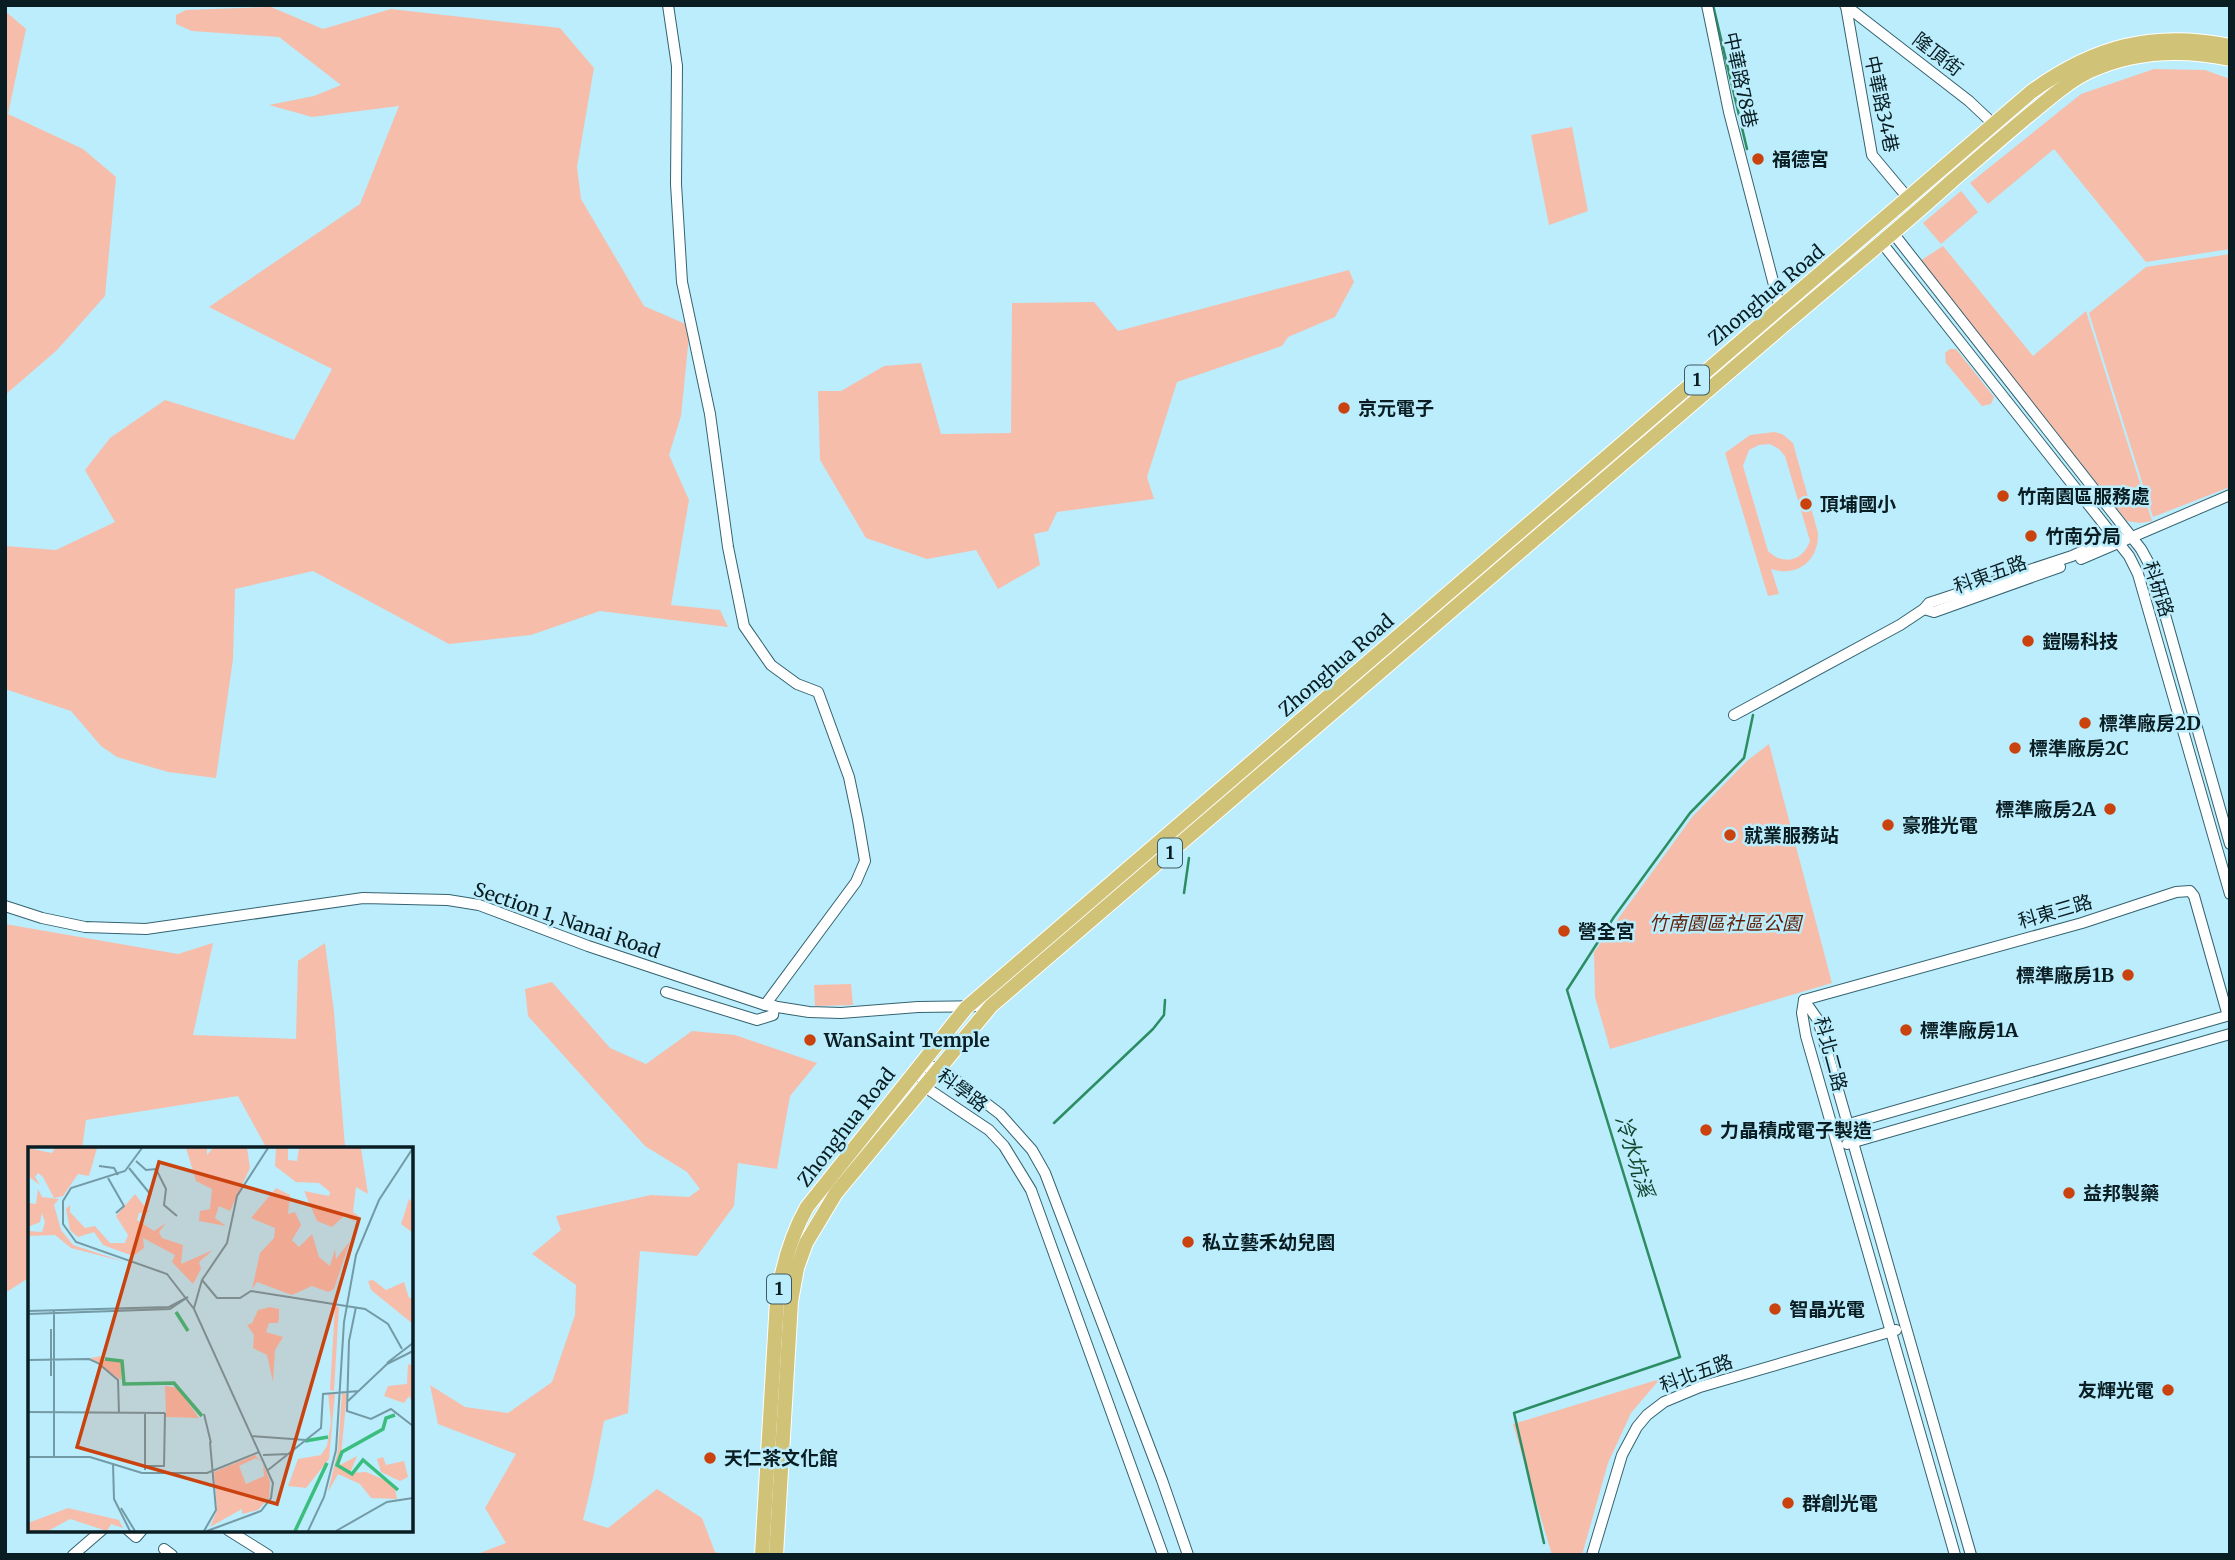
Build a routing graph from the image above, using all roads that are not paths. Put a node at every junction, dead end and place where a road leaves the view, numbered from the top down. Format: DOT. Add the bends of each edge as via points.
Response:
graph roads {
  1 [pos="668,5"];
  2 [pos="1707,5"];
  3 [pos="1846,6"];
  4 [pos="2230,46"];
  5 [pos="2230,59"];
  6 [pos="1994,123"];
  7 [pos="2005,135"];
  8 [pos="1908,198"];
  9 [pos="1888,238"];
  10 [pos="1784,315"];
  11 [pos="2230,495"];
  12 [pos="2132,537"];
  13 [pos="2116,540"];
  14 [pos="1734,715"];
  15 [pos="2230,844"];
  16 [pos="1111,893"];
  17 [pos="2230,894"];
  18 [pos="5,906"];
  19 [pos="666,992"];
  20 [pos="1804,1000"];
  21 [pos="770,1006"];
  22 [pos="991,1006"];
  23 [pos="966,1008"];
  24 [pos="2229,1015"];
  25 [pos="2230,1034"];
  26 [pos="918,1067"];
  27 [pos="939,1067"];
  28 [pos="925,1087"];
  29 [pos="1847,1125"];
  30 [pos="1833,1129"];
  31 [pos="1853,1143"];
  32 [pos="1838,1147"];
  33 [pos="1906,1328"];
  34 [pos="1891,1332"];
  35 [pos="100,1532"];
  36 [pos="231,1532"];
  37 [pos="772,1544"];
  38 [pos="260,1553"];
  39 [pos="73,1555"];
  40 [pos="762,1555"];
  41 [pos="1163,1555"];
  42 [pos="1188,1555"];
  43 [pos="1592,1555"];
  44 [pos="1955,1555"];
  45 [pos="1971,1555"];
  1 -- 21 [label="street" via="677,66 676,184 682,282 710,414 744,626 771,664 797,684 818,692 849,777 865,861 856,882"];
  2 -- 10 [label="street, 中華路78巷" via="1729,112"];
  3 -- 6 [label="street, 隆頂街"];
  3 -- 8 [label="street, 中華路34巷" via="1872,155"];
  4 -- 6 [label="main road, Zhonghua Road / 1" via="2167,40 2110,49 2068,66"];
  5 -- 7 [label="main road, Zhonghua Road / 1" via="2171,52 2104,66 2079,77"];
  6 -- 7 [label="street, 隆頂街"];
  6 -- 8 [label="main road, Zhonghua Road / 1"];
  7 -- 9 [label="main road, Zhonghua Road / 1"];
  8 -- 10 [label="main road, Zhonghua Road / 1"];
  9 -- 10 [label="main road, Zhonghua Road / 1"];
  9 -- 12 [label="street, 科研路"];
  9 -- 13 [label="street, 科研路"];
  10 -- 16 [label="main road, Zhonghua Road / 1"];
  11 -- 12 [label="street"];
  12 -- 13 [label="street, 科東五路"];
  12 -- 15 [label="street, 科研路" via="2152,569"];
  13 -- 14 [label="street, 科東五路" via="1929,603 1900,625"];
  13 -- 17 [label="street, 科研路" via="2138,574"];
  16 -- 22 [label="main road, Zhonghua Road / 1"];
  16 -- 23 [label="main road, Zhonghua Road / 1"];
  18 -- 21 [label="street, Section 1, Nanai Road" via="85,927 146,929 363,898 448,900 479,905"];
  19 -- 21 [label="street" via="757,1020 773,1015"];
  20 -- 24 [label="street, 科東三路" via="2190,891"];
  20 -- 29 [label="street, 科北二路" via="1818,1020"];
  20 -- 30 [label="street, 科北二路" via="1806,1036"];
  21 -- 23 [label="street, Section 1, Nanai Road" via="809,1013"];
  22 -- 23 [label="street, Section 1, Nanai Road"];
  22 -- 27 [label="main road, Zhonghua Road / 1"];
  23 -- 26 [label="main road, Zhonghua Road / 1"];
  24 -- 29 [label="street, 科東三路"];
  25 -- 31 [label="street"];
  26 -- 27 [label="street, 科學路"];
  26 -- 28 [label="street, 科學路"];
  26 -- 37 [label="main road, Zhonghua Road / 1" via="807,1208 790,1242 777,1301"];
  27 -- 28 [label="main road, Zhonghua Road / 1"];
  27 -- 42 [label="street, 科學路" via="1016,1130 1045,1173"];
  28 -- 37 [label="main road, Zhonghua Road / 1" via="836,1193 813,1228 797,1268"];
  28 -- 41 [label="street, 科學路" via="989,1130 1031,1190"];
  29 -- 30 [label="street, 科東三路"];
  29 -- 31 [label="street, 科北二路"];
  30 -- 32 [label="street, 科北二路"];
  31 -- 32 [label="street"];
  31 -- 33 [label="street, 科北二路"];
  32 -- 34 [label="street, 科北二路"];
  33 -- 34 [label="street, 科北五路"];
  33 -- 45 [label="street, 科北二路"];
  34 -- 43 [label="street, 科北五路" via="1700,1387 1664,1402 1637,1427 1622,1455"];
  34 -- 44 [label="street, 科北二路"];
  35 -- 39 [label="street"];
  36 -- 38 [label="street"];
  37 -- 40 [label="main road, Zhonghua Road / 1"];
}
